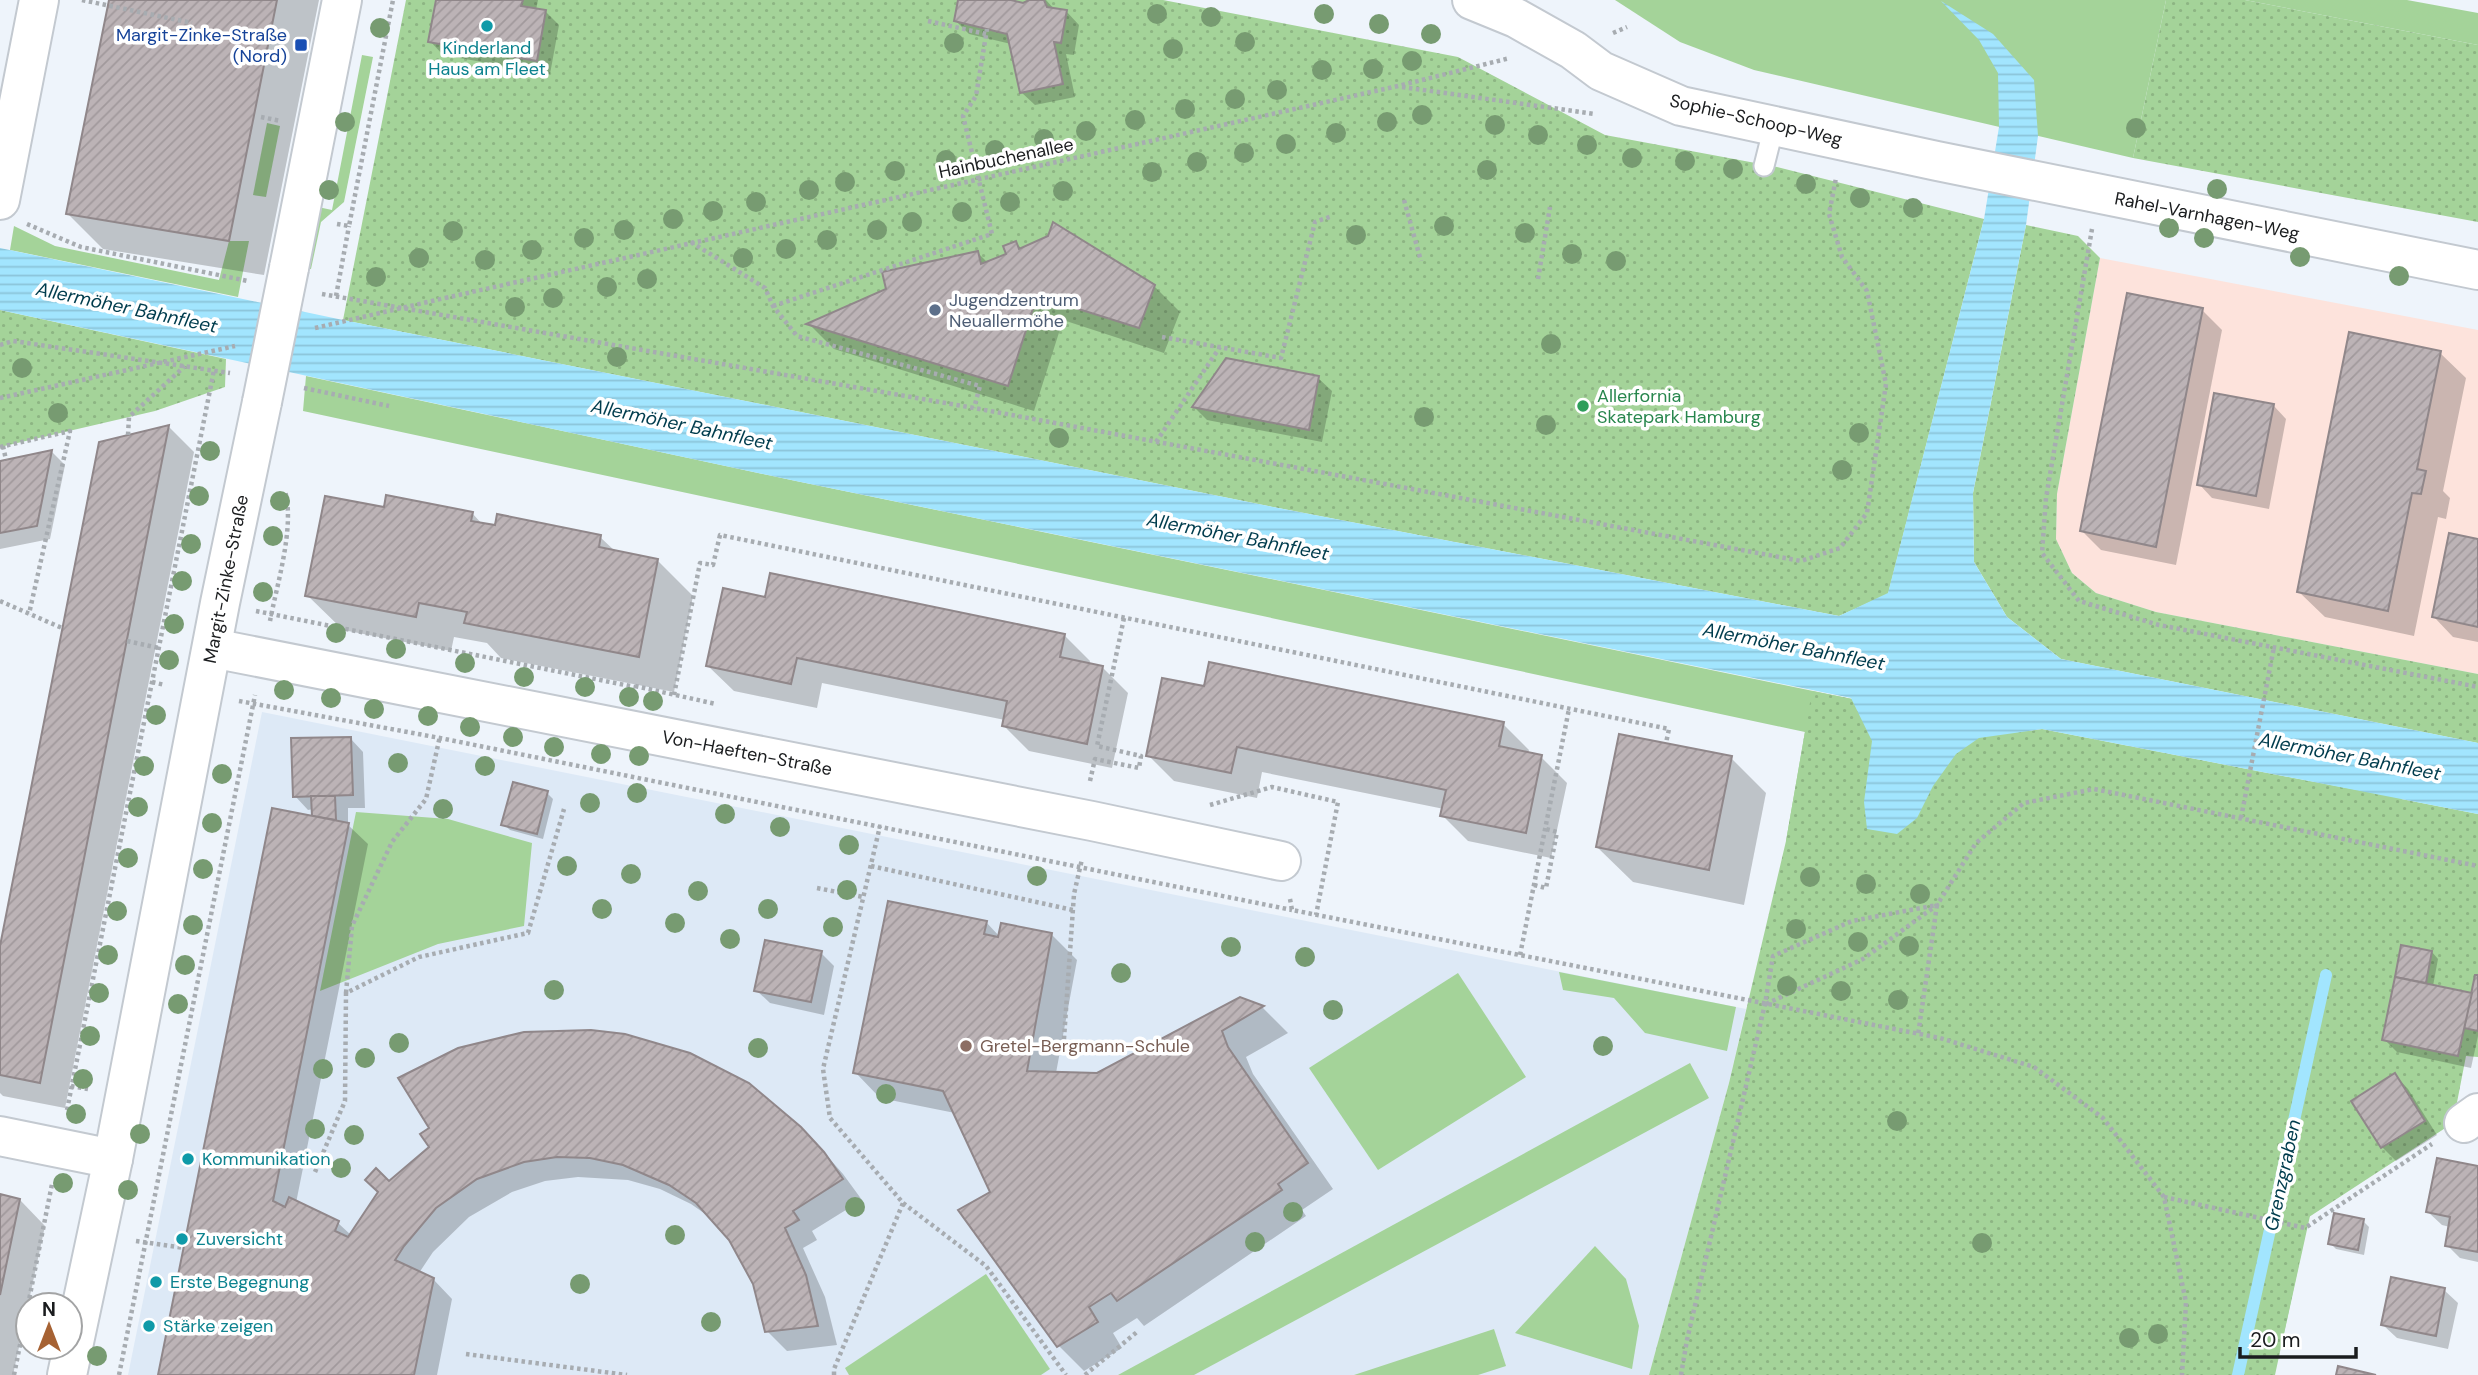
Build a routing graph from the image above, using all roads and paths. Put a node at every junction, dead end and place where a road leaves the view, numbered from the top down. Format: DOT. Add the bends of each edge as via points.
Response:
graph roads {
  1 [pos="39,0"];
  2 [pos="82,0"];
  3 [pos="342,0"];
  4 [pos="393,0"];
  5 [pos="1472,0"];
  6 [pos="928,21"];
  7 [pos="192,23"];
  8 [pos="1514,57"];
  9 [pos="1398,86"];
  10 [pos="1598,114"];
  11 [pos="261,117"];
  12 [pos="281,121"];
  13 [pos="1774,126"];
  14 [pos="1843,141"];
  15 [pos="1937,161"];
  16 [pos="1764,166"];
  17 [pos="978,178"];
  18 [pos="2089,192"];
  19 [pos="1404,200"];
  20 [pos="1550,207"];
  21 [pos="12,211"];
  22 [pos="1332,216"];
  23 [pos="329,223"];
  24 [pos="349,226"];
  25 [pos="690,242"];
  26 [pos="1421,261"];
  27 [pos="2478,270"];
  28 [pos="1538,279"];
  29 [pos="285,280"];
  30 [pos="336,296"];
  31 [pos="445,298"];
  32 [pos="773,306"];
  33 [pos="1162,337"];
  34 [pos="0,345"];
  35 [pos="1220,347"];
  36 [pos="214,370"];
  37 [pos="109,374"];
  38 [pos="0,398"];
  39 [pos="974,408"];
  40 [pos="128,435"];
  41 [pos="1156,442"];
  42 [pos="2,447"];
  43 [pos="6,460"];
  44 [pos="284,489"];
  45 [pos="170,593"];
  46 [pos="0,601"];
  47 [pos="220,603"];
  48 [pos="29,614"];
  49 [pos="271,614"];
  50 [pos="1124,618"];
  51 [pos="62,628"];
  52 [pos="127,641"];
  53 [pos="2274,647"];
  54 [pos="159,648"];
  55 [pos="212,648"];
  56 [pos="263,657"];
  57 [pos="152,682"];
  58 [pos="2478,687"];
  59 [pos="204,693"];
  60 [pos="450,694"];
  61 [pos="674,695"];
  62 [pos="253,704"];
  63 [pos="1569,709"];
  64 [pos="627,729"];
  65 [pos="440,738"];
  66 [pos="1666,743"];
  67 [pos="1097,746"];
  68 [pos="1095,759"];
  69 [pos="891,781"];
  70 [pos="1090,803"];
  71 [pos="564,809"];
  72 [pos="2241,818"];
  73 [pos="879,827"];
  74 [pos="1546,829"];
  75 [pos="1281,861"];
  76 [pos="871,866"];
  77 [pos="2478,866"];
  78 [pos="1080,869"];
  79 [pos="1534,885"];
  80 [pos="817,888"];
  81 [pos="863,897"];
  82 [pos="1937,905"];
  83 [pos="1073,910"];
  84 [pos="1292,910"];
  85 [pos="1520,955"];
  86 [pos="346,993"];
  87 [pos="1765,1004"];
  88 [pos="1918,1035"];
  89 [pos="1063,1053"];
  90 [pos="2471,1118"];
  91 [pos="0,1136"];
  92 [pos="59,1147"];
  93 [pos="113,1159"];
  94 [pos="315,1172"];
  95 [pos="2164,1197"];
  96 [pos="903,1203"];
  97 [pos="96,1234"];
  98 [pos="146,1242"];
  99 [pos="184,1248"];
  100 [pos="31,1291"];
  101 [pos="1137,1332"];
  102 [pos="466,1354"];
  103 [pos="67,1375"];
  104 [pos="119,1375"];
  105 [pos="627,1375"];
  106 [pos="834,1375"];
  107 [pos="1066,1375"];
  108 [pos="1085,1375"];
  109 [pos="1681,1375"];
  110 [pos="2182,1375"];
  1 -- 21 [label="street"];
  2 -- 7 [label="path"];
  3 -- 29 [label="street, Margit-Zinke-Straße"];
  4 -- 24 [label="path"];
  5 -- 13 [label="street, Sophie-Schoop-Weg" via="1517,18 1601,71 1681,106"];
  6 -- 17 [label="path" via="987,31 976,96 963,116"];
  8 -- 9 [label="path, Hainbuchenallee"];
  9 -- 10 [label="path"];
  9 -- 17 [label="path, Hainbuchenallee"];
  11 -- 12 [label="path"];
  13 -- 14 [label="street, Sophie-Schoop-Weg"];
  13 -- 16 [label="lane"];
  14 -- 15 [label="street, Sophie-Schoop-Weg"];
  14 -- 41 [label="path" via="1829,214 1842,257 1867,291 1886,384 1867,513 1840,548 1801,561"];
  15 -- 18 [label="street, Rahel-Varnhagen-Weg"];
  17 -- 25 [label="path, Hainbuchenallee"];
  17 -- 32 [label="path" via="992,234"];
  18 -- 27 [label="street, Rahel-Varnhagen-Weg"];
  18 -- 53 [label="path" via="2042,553 2079,601 2159,625"];
  19 -- 26 [label="path"];
  20 -- 28 [label="path"];
  21 -- 29 [label="path" via="82,247"];
  22 -- 35 [label="path" via="1315,222 1281,358"];
  23 -- 24 [label="path"];
  24 -- 30 [label="path"];
  25 -- 31 [label="path, Hainbuchenallee"];
  25 -- 32 [label="path" via="765,288"];
  29 -- 30 [label="path"];
  29 -- 47 [label="street, Margit-Zinke-Straße, bridge"];
  30 -- 39 [label="path"];
  32 -- 39 [label="path" via="797,336 980,386"];
  33 -- 35 [label="path"];
  34 -- 40 [label="path" via="13,341 186,365 129,417"];
  35 -- 41 [label="path"];
  36 -- 45 [label="path"];
  37 -- 38 [label="path"];
  39 -- 41 [label="path"];
  42 -- 43 [label="path"];
  42 -- 48 [label="path" via="70,431"];
  44 -- 49 [label="path" via="286,537"];
  45 -- 47 [label="path"];
  45 -- 54 [label="path"];
  46 -- 48 [label="path"];
  47 -- 49 [label="path"];
  47 -- 55 [label="street, Margit-Zinke-Straße"];
  48 -- 51 [label="path"];
  49 -- 56 [label="path"];
  49 -- 64 [label="path" via="635,686"];
  50 -- 61 [label="path" via="720,535 713,565 700,563"];
  50 -- 63 [label="path"];
  50 -- 67 [label="path"];
  52 -- 54 [label="path"];
  53 -- 58 [label="path"];
  53 -- 72 [label="path"];
  54 -- 57 [label="path"];
  55 -- 56 [label="street, Von-Haeften-Straße"];
  55 -- 59 [label="street, Margit-Zinke-Straße"];
  56 -- 60 [label="street, Von-Haeften-Straße"];
  56 -- 62 [label="path"];
  57 -- 59 [label="path"];
  57 -- 92 [label="path"];
  59 -- 62 [label="path"];
  59 -- 93 [label="street, Margit-Zinke-Straße"];
  60 -- 64 [label="street, Von-Haeften-Straße"];
  60 -- 65 [label="path"];
  62 -- 65 [label="path"];
  62 -- 98 [label="path"];
  63 -- 66 [label="path" via="1668,729"];
  63 -- 74 [label="path"];
  64 -- 69 [label="street, Von-Haeften-Straße"];
  65 -- 73 [label="path"];
  65 -- 86 [label="path" via="426,799 392,842 352,926"];
  67 -- 68 [label="path"];
  67 -- 68 [label="path" via="1141,756 1139,768"];
  68 -- 70 [label="path"];
  69 -- 70 [label="street, Von-Haeften-Straße"];
  69 -- 73 [label="path"];
  70 -- 75 [label="street, Von-Haeften-Straße"];
  70 -- 78 [label="path"];
  71 -- 86 [label="path" via="528,933 419,957"];
  72 -- 77 [label="path"];
  72 -- 82 [label="path" via="2094,789 2024,803 1976,843"];
  73 -- 76 [label="path"];
  73 -- 78 [label="path"];
  74 -- 79 [label="path"];
  74 -- 79 [label="path" via="1557,832 1546,888"];
  75 -- 84 [label="path"];
  76 -- 81 [label="path"];
  76 -- 83 [label="path"];
  78 -- 83 [label="path"];
  78 -- 84 [label="path"];
  79 -- 85 [label="path"];
  80 -- 81 [label="path"];
  81 -- 96 [label="path" via="823,1069 826,1093 830,1118"];
  82 -- 87 [label="path" via="1863,959"];
  82 -- 87 [label="path" via="1852,921 1773,956"];
  82 -- 88 [label="path"];
  83 -- 89 [label="path"];
  84 -- 85 [label="path"];
  85 -- 87 [label="path"];
  86 -- 94 [label="path" via="345,1101"];
  87 -- 88 [label="path"];
  87 -- 109 [label="path"];
  88 -- 95 [label="path" via="2034,1067 2103,1118"];
  90 -- 95 [label="path" via="2305,1228"];
  91 -- 92 [label="street"];
  92 -- 93 [label="street"];
  92 -- 100 [label="path"];
  93 -- 97 [label="street, Margit-Zinke-Straße"];
  95 -- 110 [label="path" via="2186,1302"];
  96 -- 106 [label="path"];
  96 -- 107 [label="path" via="986,1266"];
  97 -- 98 [label="path"];
  97 -- 103 [label="street, Margit-Zinke-Straße"];
  98 -- 99 [label="path"];
  98 -- 104 [label="path"];
  101 -- 108 [label="path"];
  102 -- 105 [label="path"];
}
